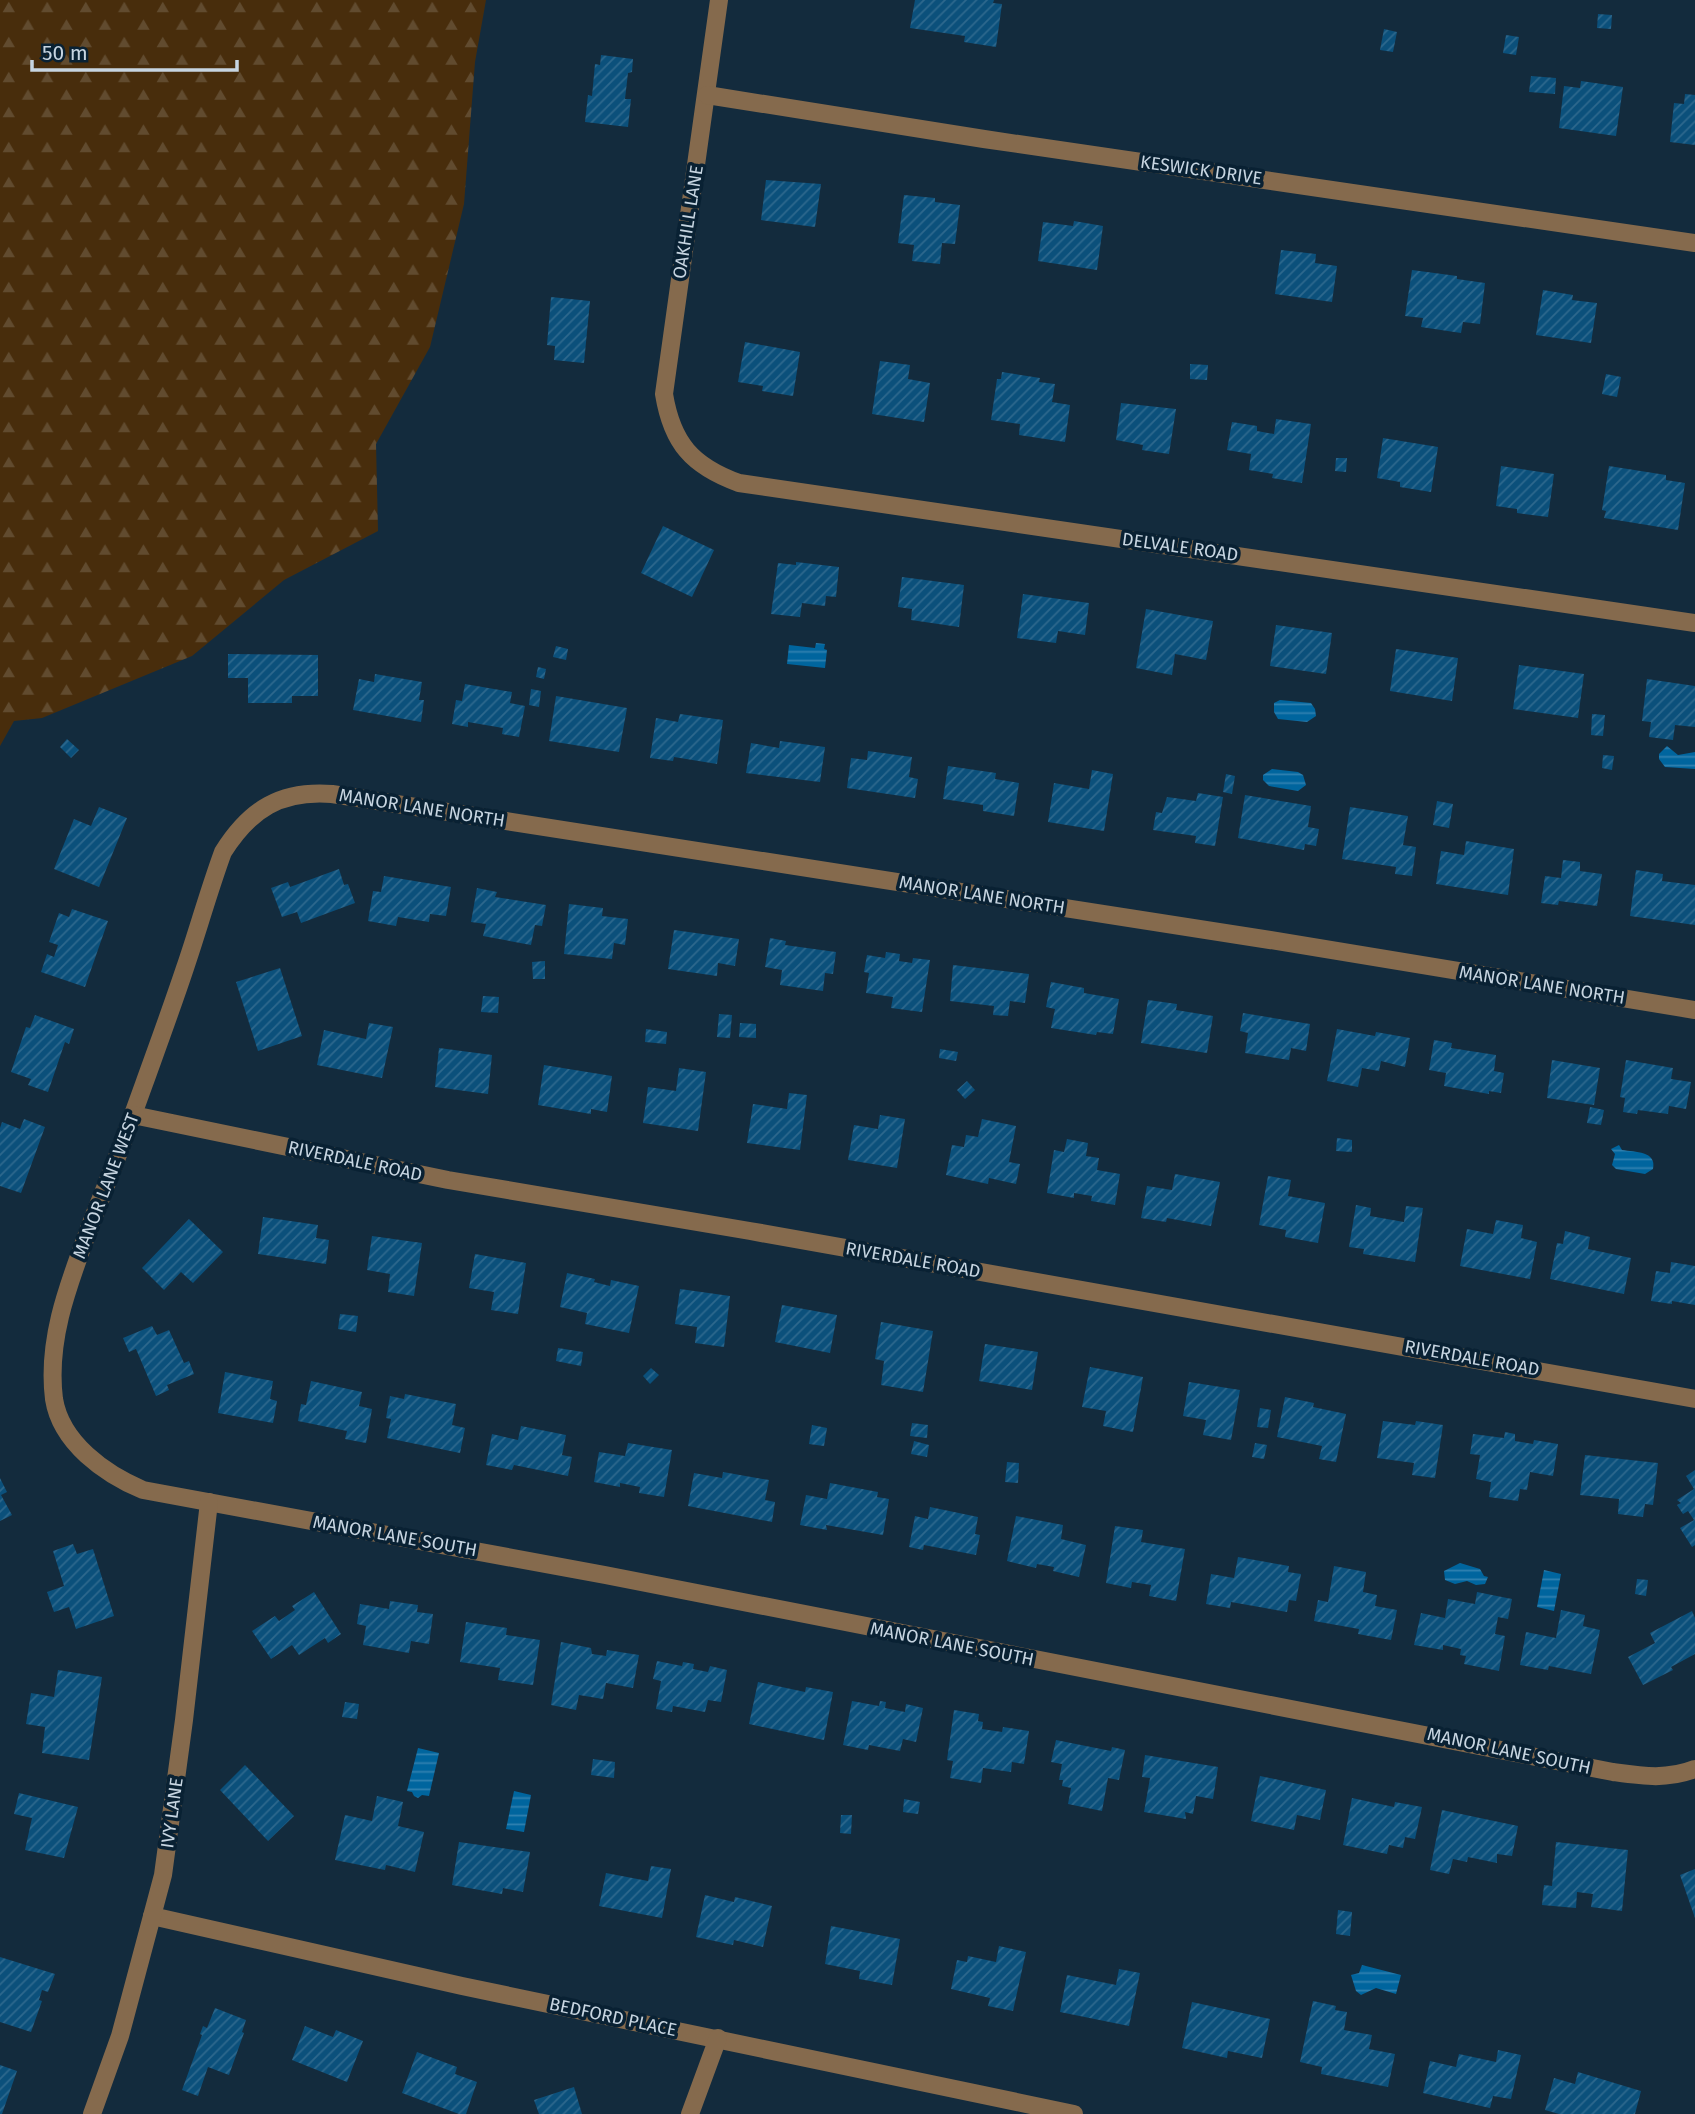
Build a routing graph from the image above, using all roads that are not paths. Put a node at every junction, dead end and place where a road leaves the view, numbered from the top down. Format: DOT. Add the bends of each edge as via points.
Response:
graph roads {
  1 [pos="719,0"];
  2 [pos="707,95"];
  3 [pos="1695,243"];
  4 [pos="678,441"];
  5 [pos="1695,623"];
  6 [pos="269,804"];
  7 [pos="1695,1010"];
  8 [pos="133,1115"];
  9 [pos="1695,1399"];
  10 [pos="209,1502"];
  11 [pos="1695,1769"];
  12 [pos="152,1916"];
  13 [pos="718,2038"];
  14 [pos="92,2114"];
  15 [pos="690,2114"];
  16 [pos="1074,2114"];
  1 -- 2 [label="street, OAKHILL LANE"];
  2 -- 3 [label="street, KESWICK DRIVE"];
  2 -- 4 [label="street, OAKHILL LANE" via="664,382 667,416"];
  4 -- 5 [label="street, DELVALE ROAD" via="699,463 739,483"];
  6 -- 7 [label="street, MANOR LANE NORTH" via="301,793 332,793"];
  6 -- 8 [label="street, MANOR LANE WEST" via="246,821 223,852"];
  8 -- 9 [label="street, RIVERDALE ROAD" via="448,1180"];
  8 -- 10 [label="street, MANOR LANE WEST" via="64,1297 53,1365 55,1400 78,1447 108,1473 143,1490"];
  10 -- 11 [label="street, MANOR LANE SOUTH" via="1612,1772 1648,1777"];
  10 -- 12 [label="street, IVY LANE" via="172,1817"];
  12 -- 13 [label="street, BEDFORD PLACE"];
  12 -- 14 [label="street, IVY LANE" via="120,2036"];
  13 -- 15 [label="street"];
  13 -- 16 [label="street, BEDFORD PLACE"];
}
